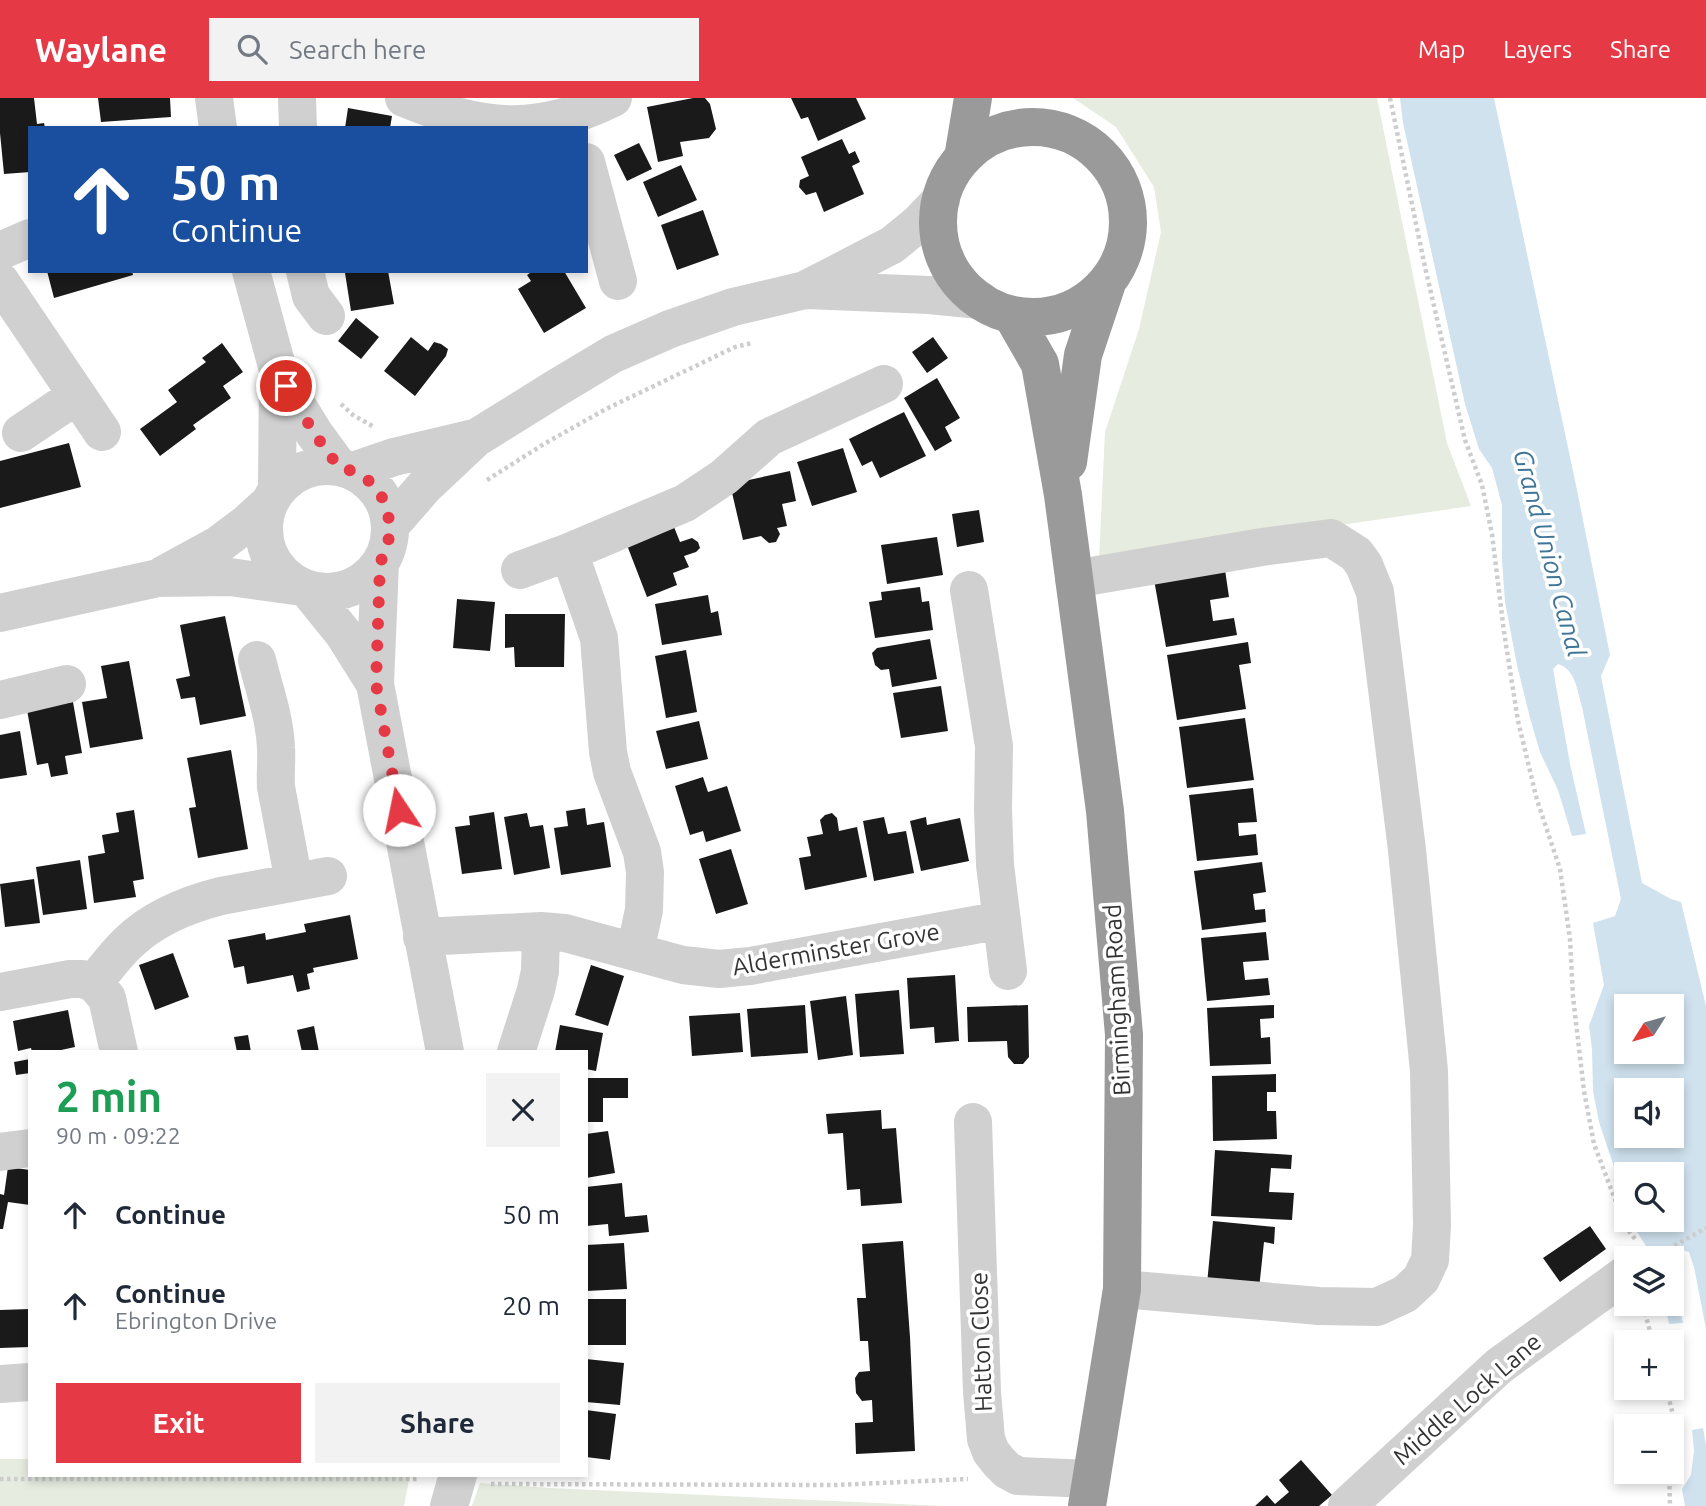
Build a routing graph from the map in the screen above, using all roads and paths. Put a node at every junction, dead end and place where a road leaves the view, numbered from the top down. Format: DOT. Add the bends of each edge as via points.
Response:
graph roads {
  1 [pos="214,98"];
  2 [pos="296,98"];
  3 [pos="404,98"];
  4 [pos="613,98"];
  5 [pos="973,98"];
  6 [pos="1390,98"];
  7 [pos="1035,113"];
  8 [pos="571,122"];
  9 [pos="218,126"];
  10 [pos="298,126"];
  11 [pos="963,158"];
  12 [pos="588,169"];
  13 [pos="941,200"];
  14 [pos="28,239"];
  15 [pos="0,251"];
  16 [pos="252,273"];
  17 [pos="305,273"];
  18 [pos="0,281"];
  19 [pos="618,281"];
  20 [pos="1107,283"];
  21 [pos="805,290"];
  22 [pos="996,308"];
  23 [pos="326,316"];
  24 [pos="757,341"];
  25 [pos="278,370"];
  26 [pos="884,384"];
  27 [pos="76,396"];
  28 [pos="336,398"];
  29 [pos="383,428"];
  30 [pos="102,432"];
  31 [pos="20,433"];
  32 [pos="476,438"];
  33 [pos="345,468"];
  34 [pos="485,481"];
  35 [pos="1063,495"];
  36 [pos="272,496"];
  37 [pos="390,526"];
  38 [pos="569,552"];
  39 [pos="380,563"];
  40 [pos="520,570"];
  41 [pos="158,578"];
  42 [pos="1074,579"];
  43 [pos="306,589"];
  44 [pos="968,590"];
  45 [pos="0,613"];
  46 [pos="257,660"];
  47 [pos="67,684"];
  48 [pos="376,684"];
  49 [pos="0,700"];
  50 [pos="1002,920"];
  51 [pos="541,931"];
  52 [pos="422,937"];
  53 [pos="635,952"];
  54 [pos="1008,971"];
  55 [pos="94,983"];
  56 [pos="0,992"];
  57 [pos="119,1050"];
  58 [pos="446,1050"];
  59 [pos="517,1050"];
  60 [pos="973,1122"];
  61 [pos="28,1149"];
  62 [pos="0,1152"];
  63 [pos="1706,1228"];
  64 [pos="1630,1246"];
  65 [pos="1674,1246"];
  66 [pos="1614,1275"];
  67 [pos="1122,1289"];
  68 [pos="28,1382"];
  69 [pos="0,1384"];
  70 [pos="1018,1476"];
  71 [pos="0,1479"];
  72 [pos="1669,1484"];
  73 [pos="454,1487"];
  74 [pos="1089,1493"];
  75 [pos="1347,1506"];
  76 [pos="1670,1506"];
  1 -- 9 [label="street"];
  2 -- 10 [label="street"];
  3 -- 8 [label="street" via="457,118 507,125"];
  4 -- 8 [label="street"];
  5 -- 11 [label="highway, Birmingham Road"];
  6 -- 64 [label="path" via="1465,440 1488,509 1518,722 1560,869 1594,1144"];
  7 -- 11 [label="highway, Birmingham Road"];
  7 -- 20 [label="highway, Birmingham Road" via="1098,152 1116,174 1127,202 1128,230 1122,258"];
  11 -- 13 [label="highway, Birmingham Road"];
  12 -- 19 [label="street"];
  13 -- 21 [label="street" via="892,245"];
  13 -- 22 [label="highway, Birmingham Road" via="939,232 946,258 960,282"];
  14 -- 15 [label="street"];
  16 -- 25 [label="street"];
  17 -- 23 [label="street" via="311,296"];
  18 -- 27 [label="street"];
  20 -- 22 [label="highway, Birmingham Road" via="1085,303 1058,314 1035,317"];
  20 -- 35 [label="highway, Birmingham Road" via="1083,355"];
  21 -- 22 [label="street" via="929,295"];
  21 -- 32 [label="street" via="733,307 613,354"];
  22 -- 35 [label="highway, Birmingham Road" via="1040,365"];
  24 -- 34 [label="path" via="606,409"];
  25 -- 33 [label="street" via="314,433"];
  25 -- 36 [label="street"];
  26 -- 38 [label="street" via="769,437 724,477 685,503"];
  27 -- 30 [label="street"];
  27 -- 31 [label="street"];
  28 -- 29 [label="path" via="353,415"];
  32 -- 33 [label="street"];
  32 -- 37 [label="street"];
  33 -- 36 [label="street" via="312,467 287,479"];
  33 -- 37 [label="street" via="368,480 380,493"];
  35 -- 42 [label="highway, Birmingham Road"];
  36 -- 41 [label="street" via="218,545"];
  36 -- 43 [label="street" via="264,523 268,553 276,568"];
  37 -- 39 [label="street"];
  38 -- 40 [label="street"];
  38 -- 53 [label="street" via="599,638 612,772 642,852 644,910"];
  39 -- 43 [label="street" via="352,587 323,593"];
  39 -- 48 [label="street"];
  41 -- 43 [label="street" via="230,577"];
  41 -- 45 [label="street"];
  42 -- 67 [label="highway, Birmingham Road" via="1105,811 1124,1035"];
  42 -- 67 [label="street" via="1331,538 1364,565 1375,592 1429,1072 1430,1261 1421,1279 1405,1294 1377,1307 1319,1306"];
  43 -- 48 [label="street" via="343,633"];
  44 -- 50 [label="street" via="994,746 995,864"];
  46 -- 55 [label="street" via="274,727 276,787 311,879 206,899 160,920 130,941"];
  47 -- 49 [label="street"];
  48 -- 52 [label="street"];
  50 -- 53 [label="street, Alderminster Grove" via="719,969"];
  50 -- 54 [label="street"];
  51 -- 52 [label="street, Alderminster Grove"];
  51 -- 53 [label="street, Alderminster Grove"];
  51 -- 59 [label="street" via="540,971"];
  52 -- 58 [label="street"];
  55 -- 56 [label="street" via="70,979"];
  55 -- 57 [label="street" via="107,998"];
  60 -- 70 [label="street, Hatton Close" via="986,1439 999,1462"];
  61 -- 62 [label="street"];
  63 -- 65 [label="path"];
  66 -- 75 [label="street, Middle Lock Lane" via="1499,1366"];
  67 -- 74 [label="highway, Birmingham Road"];
  68 -- 69 [label="street"];
  70 -- 73 [label="path" via="836,1485"];
  70 -- 74 [label="street"];
  71 -- 73 [label="path" via="397,1478"];
  72 -- 76 [label="path"];
}
